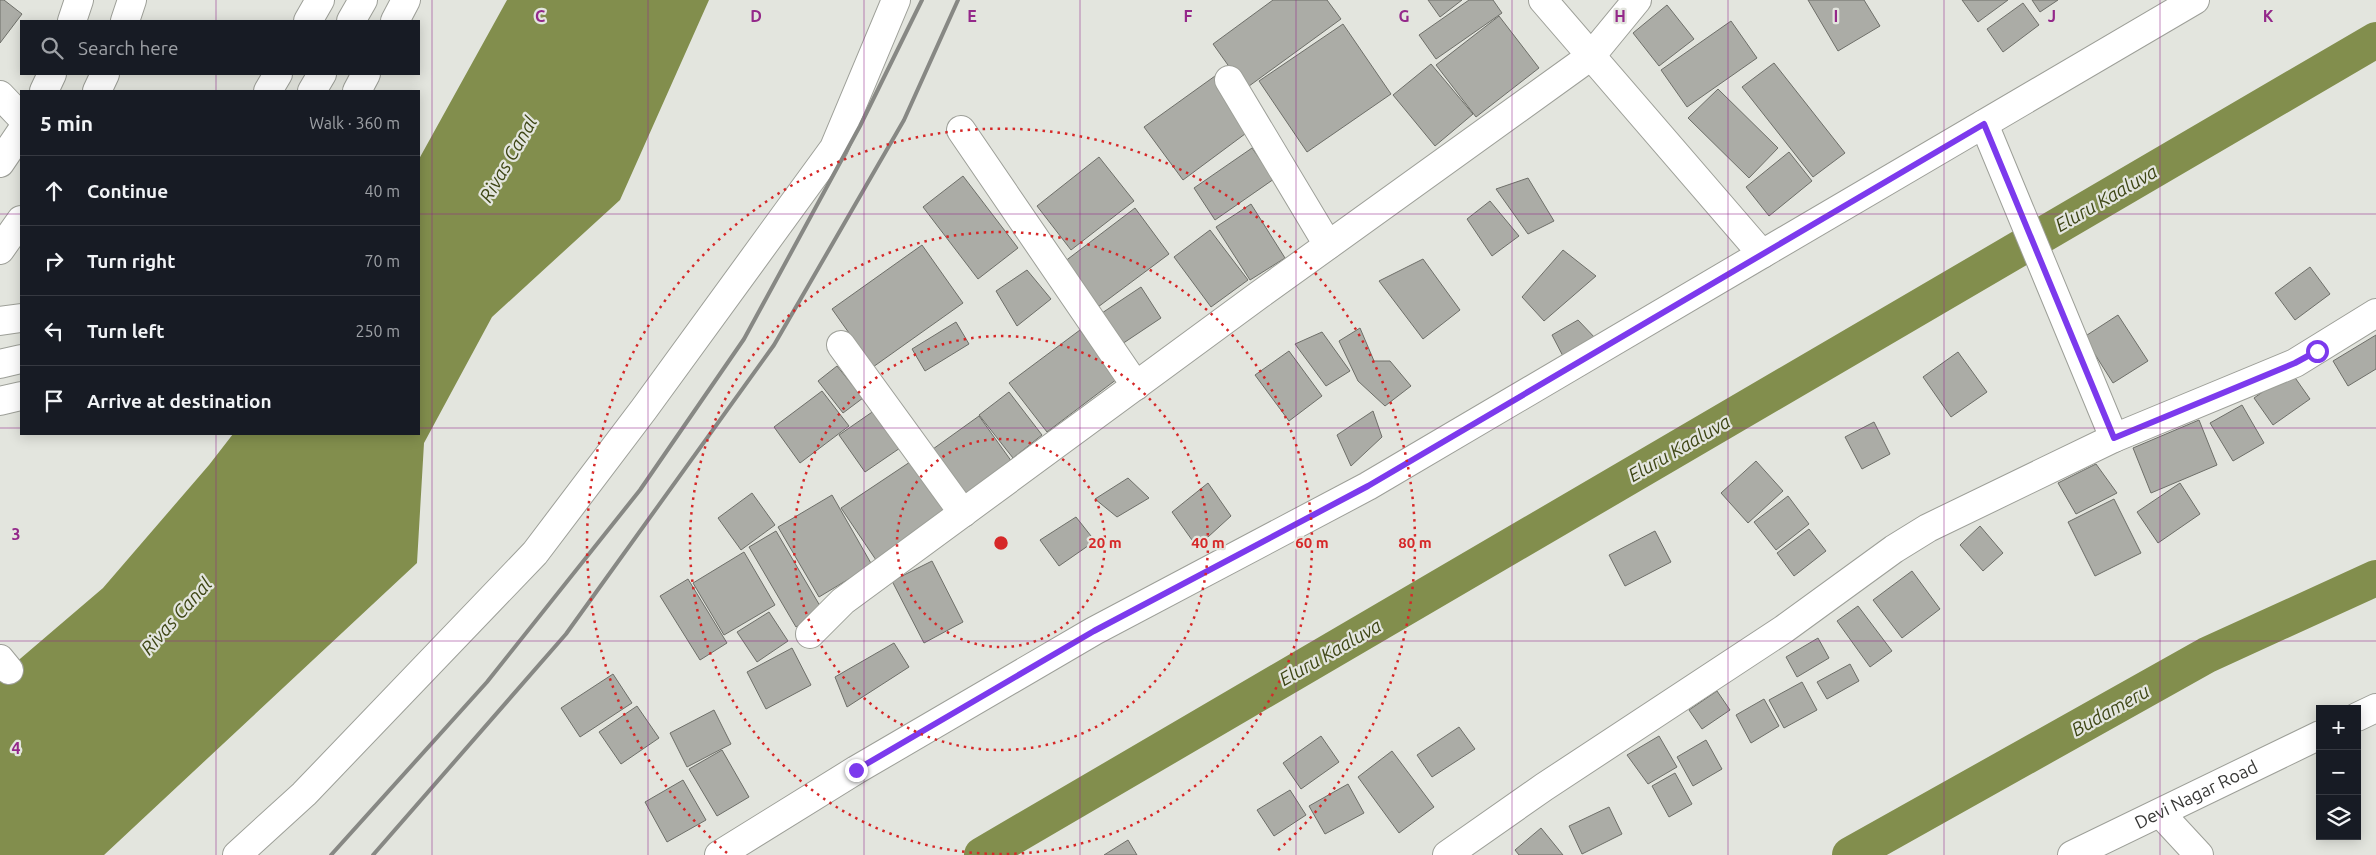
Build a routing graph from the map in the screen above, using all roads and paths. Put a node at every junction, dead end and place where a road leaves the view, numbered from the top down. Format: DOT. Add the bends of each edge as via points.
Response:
graph roads {
  1 [pos="79,0"];
  2 [pos="132,0"];
  3 [pos="320,0"];
  4 [pos="363,0"];
  5 [pos="406,0"];
  6 [pos="896,0"];
  7 [pos="1543,0"];
  8 [pos="1638,0"];
  9 [pos="2195,0"];
  10 [pos="72,20"];
  11 [pos="124,20"];
  12 [pos="309,20"];
  13 [pos="352,20"];
  14 [pos="396,20"];
  15 [pos="1592,56"];
  16 [pos="52,75"];
  17 [pos="105,75"];
  18 [pos="277,75"];
  19 [pos="321,75"];
  20 [pos="365,75"];
  21 [pos="1229,80"];
  22 [pos="44,90"];
  23 [pos="97,90"];
  24 [pos="269,90"];
  25 [pos="313,90"];
  26 [pos="358,90"];
  27 [pos="0,95"];
  28 [pos="20,116"];
  29 [pos="1984,124"];
  30 [pos="961,130"];
  31 [pos="20,133"];
  32 [pos="0,163"];
  33 [pos="20,221"];
  34 [pos="1328,245"];
  35 [pos="0,250"];
  36 [pos="1762,254"];
  37 [pos="2376,313"];
  38 [pos="20,318"];
  39 [pos="0,321"];
  40 [pos="841,345"];
  41 [pos="0,356"];
  42 [pos="20,357"];
  43 [pos="20,357"];
  44 [pos="0,364"];
  45 [pos="1136,386"];
  46 [pos="20,396"];
  47 [pos="0,401"];
  48 [pos="2114,438"];
  49 [pos="963,513"];
  50 [pos="810,634"];
  51 [pos="2376,708"];
  52 [pos="2361,715"];
  53 [pos="2316,738"];
  54 [pos="2160,814"];
  55 [pos="237,855"];
  56 [pos="719,855"];
  57 [pos="1447,855"];
  58 [pos="2072,855"];
  59 [pos="2200,855"];
  1 -- 10 [label="street"];
  2 -- 11 [label="street"];
  3 -- 12 [label="street"];
  4 -- 13 [label="street"];
  5 -- 14 [label="street"];
  6 -- 55 [label="street" via="834,148 535,553 304,794"];
  7 -- 15 [label="street"];
  8 -- 15 [label="street"];
  9 -- 29 [label="street"];
  15 -- 34 [label="street"];
  15 -- 36 [label="street"];
  16 -- 22 [label="street"];
  17 -- 23 [label="street"];
  18 -- 24 [label="street"];
  19 -- 25 [label="street"];
  20 -- 26 [label="street"];
  21 -- 34 [label="street"];
  27 -- 28 [label="street"];
  29 -- 36 [label="street"];
  29 -- 48 [label="street"];
  30 -- 45 [label="street"];
  31 -- 32 [label="street"];
  33 -- 35 [label="street"];
  34 -- 45 [label="street"];
  36 -- 56 [label="street" via="1368,486 1094,631 856,770"];
  37 -- 48 [label="street" via="2295,363"];
  38 -- 39 [label="street"];
  40 -- 49 [label="street"];
  41 -- 42 [label="street"];
  43 -- 44 [label="street"];
  45 -- 49 [label="street"];
  46 -- 47 [label="street"];
  48 -- 57 [label="street" via="1928,528 1894,549 1784,629 1544,786"];
  49 -- 50 [label="street" via="843,601"];
  51 -- 52 [label="street"];
  53 -- 54 [label="street, Devi Nagar Road"];
  54 -- 58 [label="street, Devi Nagar Road"];
  54 -- 59 [label="street"];
}
